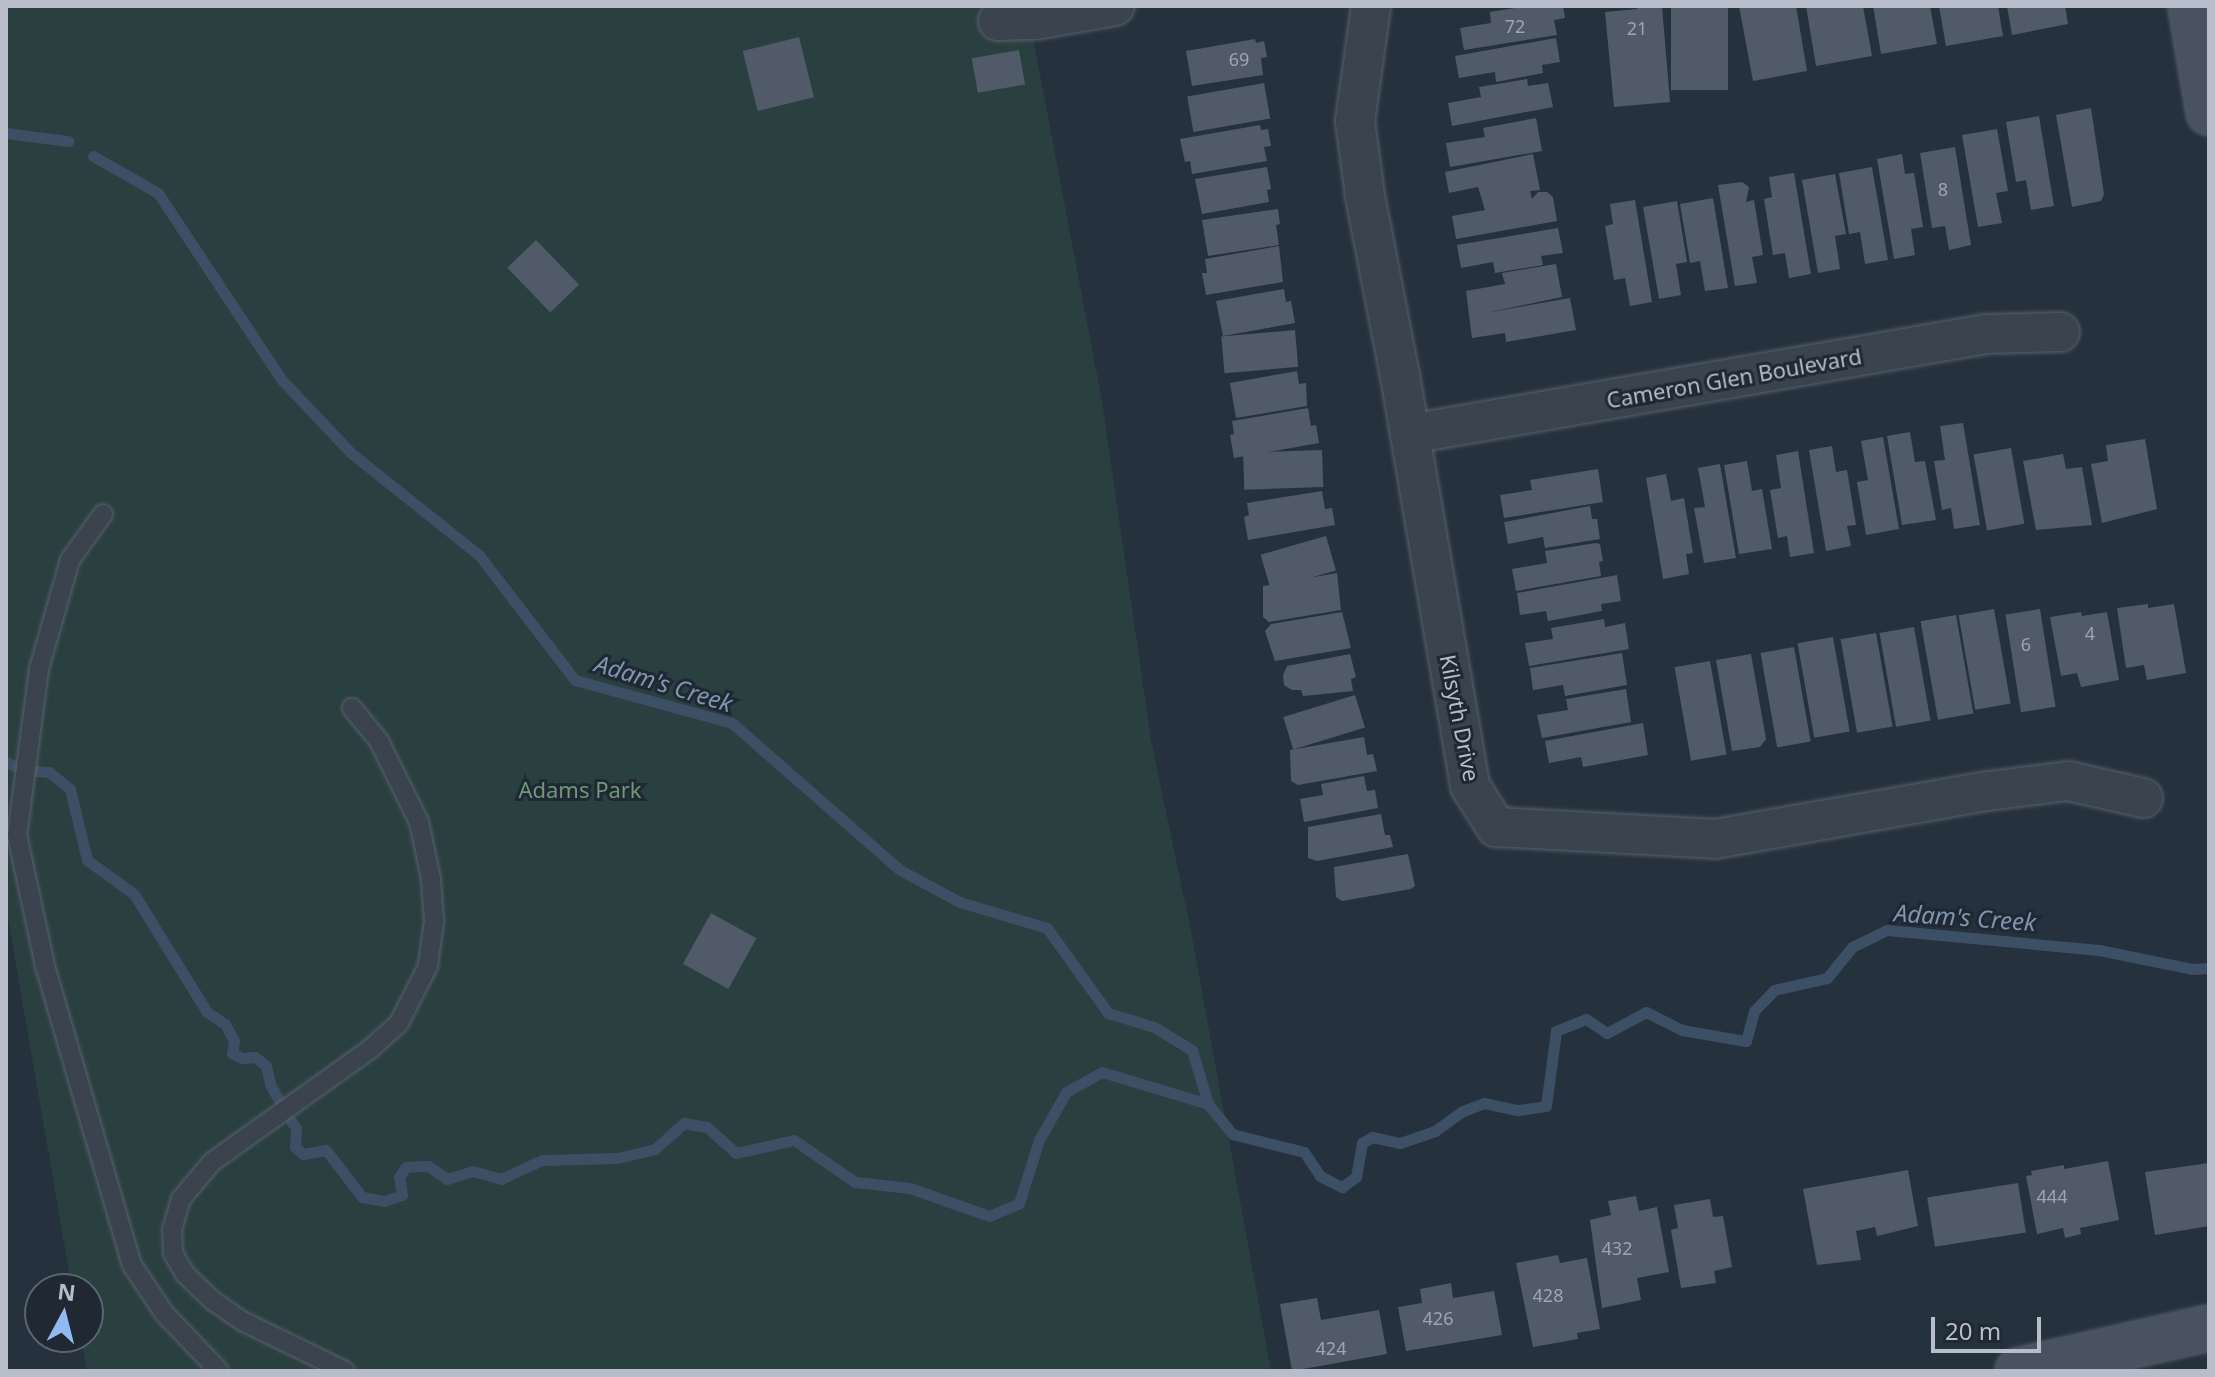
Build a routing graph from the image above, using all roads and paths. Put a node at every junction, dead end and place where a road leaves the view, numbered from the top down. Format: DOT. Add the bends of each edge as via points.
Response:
graph roads {
  1 [pos="1115,6"];
  2 [pos="1371,6"];
  3 [pos="2191,6"];
  4 [pos="994,13"];
  5 [pos="2209,112"];
  6 [pos="2060,332"];
  7 [pos="1410,434"];
  8 [pos="103,514"];
  9 [pos="352,708"];
  10 [pos="2143,798"];
  11 [pos="2209,1328"];
  12 [pos="219,1371"];
  13 [pos="345,1371"];
  14 [pos="2018,1371"];
  1 -- 4 [label="street" via="1035,20"];
  2 -- 7 [label="street, Kilsyth Drive" via="1355,121"];
  3 -- 5 [label="street"];
  6 -- 7 [label="street, Cameron Glen Boulevard" via="1986,334"];
  7 -- 10 [label="street, Kilsyth Drive" via="1470,786 1496,827 1715,839 2068,781"];
  8 -- 12 [label="lane" via="70,560 39,669 17,835 45,966 132,1265 164,1313"];
  9 -- 13 [label="lane" via="386,752 419,822 434,921 428,966 399,1023 212,1162 174,1214 173,1253 185,1274 242,1321"];
  11 -- 14 [label="street"];
}
